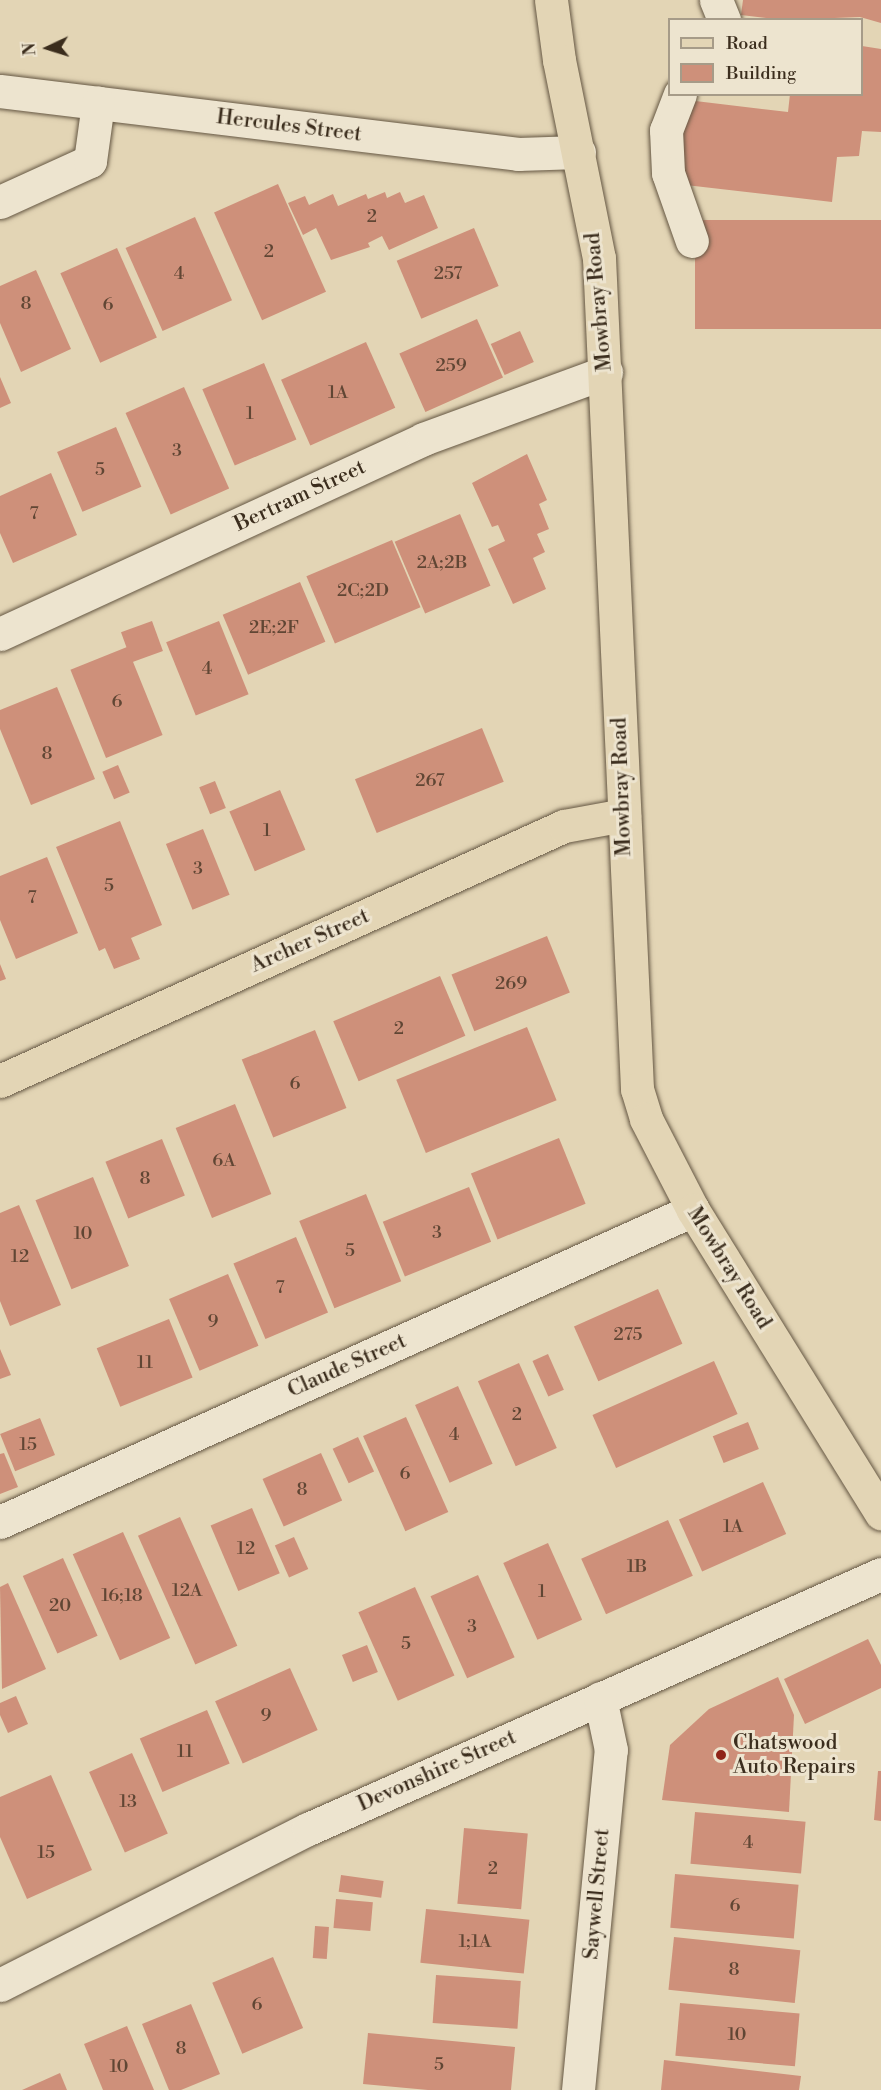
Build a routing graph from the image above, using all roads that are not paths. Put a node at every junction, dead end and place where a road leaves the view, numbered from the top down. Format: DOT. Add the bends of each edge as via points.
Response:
graph roads {
  1 [pos="551,0"];
  2 [pos="716,0"];
  3 [pos="723,18"];
  4 [pos="0,91"];
  5 [pos="679,96"];
  6 [pos="98,103"];
  7 [pos="579,152"];
  8 [pos="0,202"];
  9 [pos="692,241"];
  10 [pos="606,372"];
  11 [pos="0,634"];
  12 [pos="624,815"];
  13 [pos="0,1081"];
  14 [pos="693,1210"];
  15 [pos="881,1513"];
  16 [pos="0,1522"];
  17 [pos="881,1574"];
  18 [pos="600,1698"];
  19 [pos="0,1985"];
  20 [pos="578,2090"];
  1 -- 7 [label="main road, Mowbray Road" via="559,60"];
  2 -- 3 [label="street"];
  4 -- 6 [label="street, Hercules Street"];
  5 -- 9 [label="street" via="666,130 668,173"];
  6 -- 7 [label="street, Hercules Street" via="518,154"];
  6 -- 8 [label="street" via="90,161"];
  7 -- 10 [label="main road, Mowbray Road" via="599,258"];
  10 -- 11 [label="street, Bertram Street" via="423,439"];
  10 -- 12 [label="main road, Mowbray Road"];
  12 -- 13 [label="main road, Archer Street" via="564,826"];
  12 -- 14 [label="main road, Mowbray Road" via="637,1089 646,1119"];
  14 -- 15 [label="main road, Mowbray Road"];
  14 -- 16 [label="street, Claude Street"];
  17 -- 18 [label="street, Devonshire Street"];
  18 -- 19 [label="street, Devonshire Street" via="308,1828"];
  18 -- 20 [label="street, Saywell Street" via="611,1750"];
}
